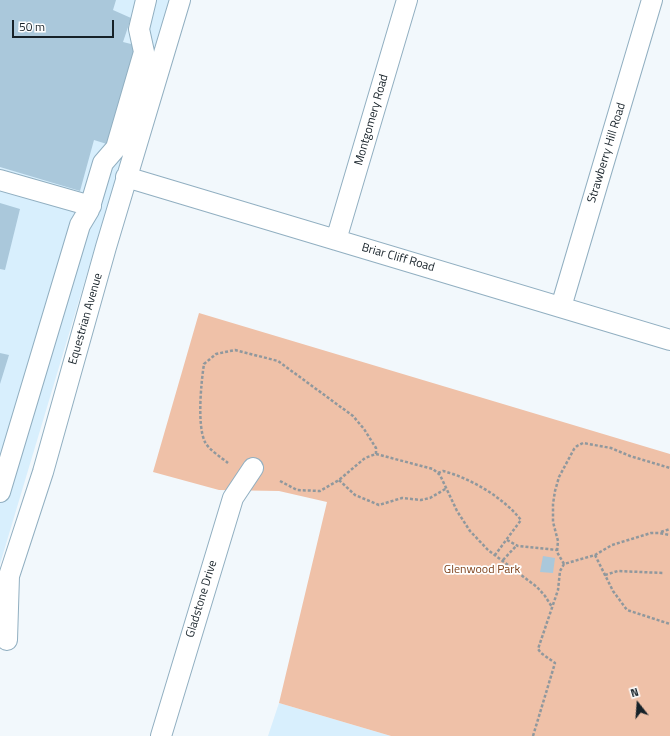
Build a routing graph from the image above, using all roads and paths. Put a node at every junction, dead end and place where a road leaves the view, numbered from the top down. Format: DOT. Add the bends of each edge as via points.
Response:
graph roads {
  1 [pos="146,0"];
  2 [pos="180,0"];
  3 [pos="407,0"];
  4 [pos="652,0"];
  5 [pos="126,178"];
  6 [pos="0,180"];
  7 [pos="91,206"];
  8 [pos="336,240"];
  9 [pos="561,306"];
  10 [pos="670,340"];
  11 [pos="376,454"];
  12 [pos="228,463"];
  13 [pos="253,468"];
  14 [pos="670,468"];
  15 [pos="438,474"];
  16 [pos="339,480"];
  17 [pos="280,481"];
  18 [pos="447,488"];
  19 [pos="0,492"];
  20 [pos="670,529"];
  21 [pos="659,533"];
  22 [pos="670,535"];
  23 [pos="507,540"];
  24 [pos="517,545"];
  25 [pos="557,550"];
  26 [pos="495,555"];
  27 [pos="595,555"];
  28 [pos="503,560"];
  29 [pos="564,564"];
  30 [pos="663,573"];
  31 [pos="605,575"];
  32 [pos="552,607"];
  33 [pos="670,624"];
  34 [pos="8,640"];
  35 [pos="161,736"];
  36 [pos="533,736"];
  1 -- 7 [label="street" via="139,29 144,52 116,148 103,163"];
  2 -- 5 [label="street, Equestrian Avenue"];
  3 -- 8 [label="street, Montgomery Road"];
  4 -- 9 [label="street, Strawberry Hill Road"];
  5 -- 8 [label="street, Briar Cliff Road"];
  5 -- 34 [label="street, Equestrian Avenue" via="43,472 9,576"];
  6 -- 7 [label="street"];
  7 -- 19 [label="street" via="80,225"];
  8 -- 9 [label="street, Briar Cliff Road"];
  9 -- 10 [label="street, Briar Cliff Road"];
  11 -- 12 [label="path" via="376,448 364,429 354,416 337,403 278,361 235,350 216,354 204,364 202,376 201,428 205,443"];
  11 -- 15 [label="path" via="433,470"];
  11 -- 16 [label="path" via="364,458"];
  13 -- 35 [label="street, Gladstone Drive" via="232,498"];
  14 -- 25 [label="path" via="611,448 583,443 577,446 559,477 555,491 553,522 558,541"];
  15 -- 18 [label="path"];
  15 -- 23 [label="path" via="443,471 475,483 517,515 522,520"];
  16 -- 17 [label="path" via="320,491 297,490"];
  16 -- 18 [label="path" via="355,495 379,505 402,498 430,498"];
  18 -- 26 [label="path" via="457,511 470,531"];
  20 -- 21 [label="path"];
  21 -- 22 [label="path"];
  21 -- 27 [label="path" via="612,545"];
  23 -- 24 [label="path"];
  23 -- 26 [label="path"];
  24 -- 25 [label="path"];
  24 -- 28 [label="path"];
  25 -- 29 [label="path"];
  26 -- 28 [label="path"];
  27 -- 29 [label="path"];
  27 -- 31 [label="path"];
  28 -- 32 [label="path" via="537,587"];
  29 -- 32 [label="path"];
  30 -- 31 [label="path" via="618,571"];
  31 -- 33 [label="path" via="627,610"];
  32 -- 36 [label="path" via="538,649 555,663"];
}
